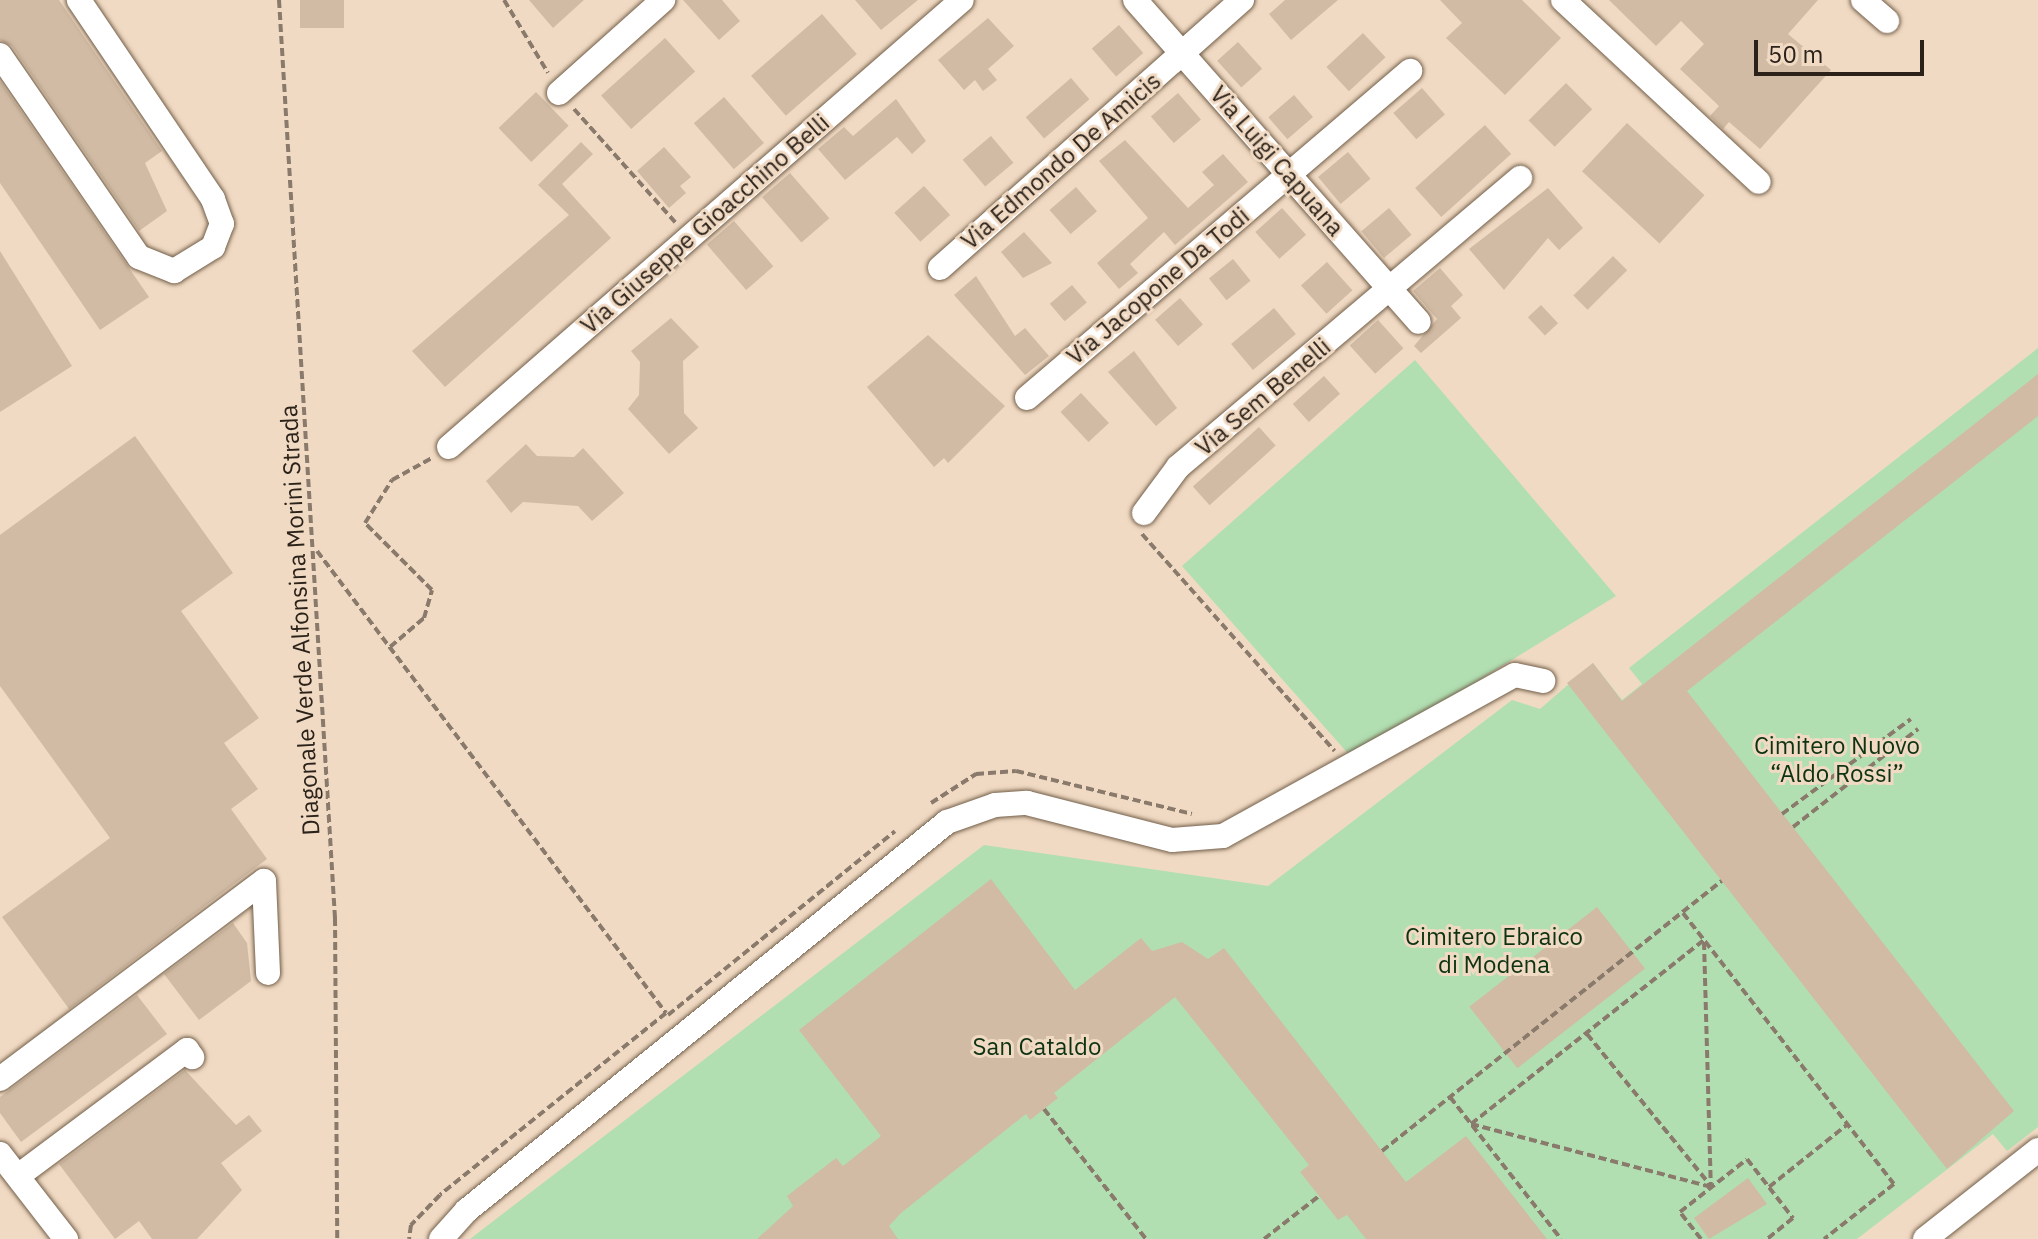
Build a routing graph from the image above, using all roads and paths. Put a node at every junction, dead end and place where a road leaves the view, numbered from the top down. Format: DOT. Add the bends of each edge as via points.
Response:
graph roads {
  1 [pos="79,0"];
  2 [pos="279,0"];
  3 [pos="504,0"];
  4 [pos="663,0"];
  5 [pos="962,0"];
  6 [pos="1135,0"];
  7 [pos="1242,0"];
  8 [pos="1563,0"];
  9 [pos="1863,0"];
  10 [pos="1887,21"];
  11 [pos="1182,54"];
  12 [pos="0,55"];
  13 [pos="1410,71"];
  14 [pos="559,93"];
  15 [pos="1288,175"];
  16 [pos="1520,178"];
  17 [pos="1759,182"];
  18 [pos="689,238"];
  19 [pos="940,268"];
  20 [pos="1391,291"];
  21 [pos="1419,322"];
  22 [pos="1027,398"];
  23 [pos="449,447"];
  24 [pos="1144,513"];
  25 [pos="315,548"];
  26 [pos="390,647"];
  27 [pos="1543,681"];
  28 [pos="1911,719"];
  29 [pos="1918,729"];
  30 [pos="1353,771"];
  31 [pos="1782,814"];
  32 [pos="1793,827"];
  33 [pos="1722,881"];
  34 [pos="1683,913"];
  35 [pos="1704,940"];
  36 [pos="268,973"];
  37 [pos="1586,1033"];
  38 [pos="192,1057"];
  39 [pos="0,1079"];
  40 [pos="1450,1097"];
  41 [pos="1044,1109"];
  42 [pos="1471,1124"];
  43 [pos="1848,1124"];
  44 [pos="2038,1150"];
  45 [pos="1382,1151"];
  46 [pos="0,1154"];
  47 [pos="18,1176"];
  48 [pos="1711,1187"];
  49 [pos="1769,1187"];
  50 [pos="1319,1196"];
  51 [pos="1699,1238"];
  52 [pos="66,1239"];
  53 [pos="337,1239"];
  54 [pos="409,1239"];
  55 [pos="441,1239"];
  56 [pos="1146,1239"];
  57 [pos="1264,1239"];
  58 [pos="1561,1239"];
  59 [pos="1767,1239"];
  60 [pos="1824,1239"];
  61 [pos="1925,1239"];
  1 -- 12 [label="street" via="213,199 222,224 213,247 174,271 139,257"];
  2 -- 25 [label="path, Diagonale Verde Alfonsina Morini Strada"];
  3 -- 14 [label="path"];
  4 -- 14 [label="street"];
  5 -- 18 [label="street, Via Giuseppe Gioacchino Belli"];
  6 -- 11 [label="street, Via Luigi Capuana"];
  7 -- 11 [label="street, Via Edmondo De Amicis"];
  8 -- 17 [label="street"];
  9 -- 10 [label="street"];
  11 -- 15 [label="street, Via Luigi Capuana"];
  11 -- 19 [label="street, Via Edmondo De Amicis"];
  13 -- 15 [label="street, Via Jacopone Da Todi"];
  14 -- 18 [label="path"];
  15 -- 20 [label="street, Via Luigi Capuana"];
  15 -- 22 [label="street, Via Jacopone Da Todi"];
  16 -- 20 [label="street, Via Sem Benelli"];
  18 -- 23 [label="street, Via Giuseppe Gioacchino Belli"];
  20 -- 21 [label="street, Via Luigi Capuana"];
  20 -- 24 [label="street, Via Sem Benelli" via="1178,467"];
  23 -- 26 [label="path" via="392,480 365,523 432,590 424,618"];
  24 -- 30 [label="path" via="1144,539"];
  25 -- 26 [label="path"];
  25 -- 53 [label="path, Diagonale Verde Alfonsina Morini Strada" via="335,918"];
  26 -- 54 [label="path" via="666,1013 440,1195 411,1225"];
  27 -- 30 [label="street" via="1515,675"];
  28 -- 31 [label="path"];
  29 -- 32 [label="path"];
  30 -- 55 [label="street" via="1223,836 1197,840 1027,803 995,805 947,822 466,1211"];
  33 -- 34 [label="path"];
  34 -- 35 [label="path"];
  34 -- 40 [label="path"];
  35 -- 37 [label="path"];
  35 -- 43 [label="path"];
  35 -- 48 [label="path"];
  36 -- 39 [label="street" via="264,881"];
  37 -- 42 [label="path"];
  37 -- 48 [label="path"];
  38 -- 47 [label="street" via="187,1050"];
  40 -- 42 [label="path"];
  40 -- 45 [label="path"];
  41 -- 56 [label="path"];
  42 -- 48 [label="path"];
  42 -- 58 [label="path"];
  43 -- 49 [label="path"];
  43 -- 60 [label="path" via="1894,1184"];
  44 -- 61 [label="street"];
  46 -- 47 [label="street"];
  47 -- 52 [label="street"];
  48 -- 49 [label="path" via="1747,1159"];
  48 -- 51 [label="path" via="1680,1212"];
  49 -- 59 [label="path" via="1793,1218"];
  50 -- 57 [label="path"];
}
